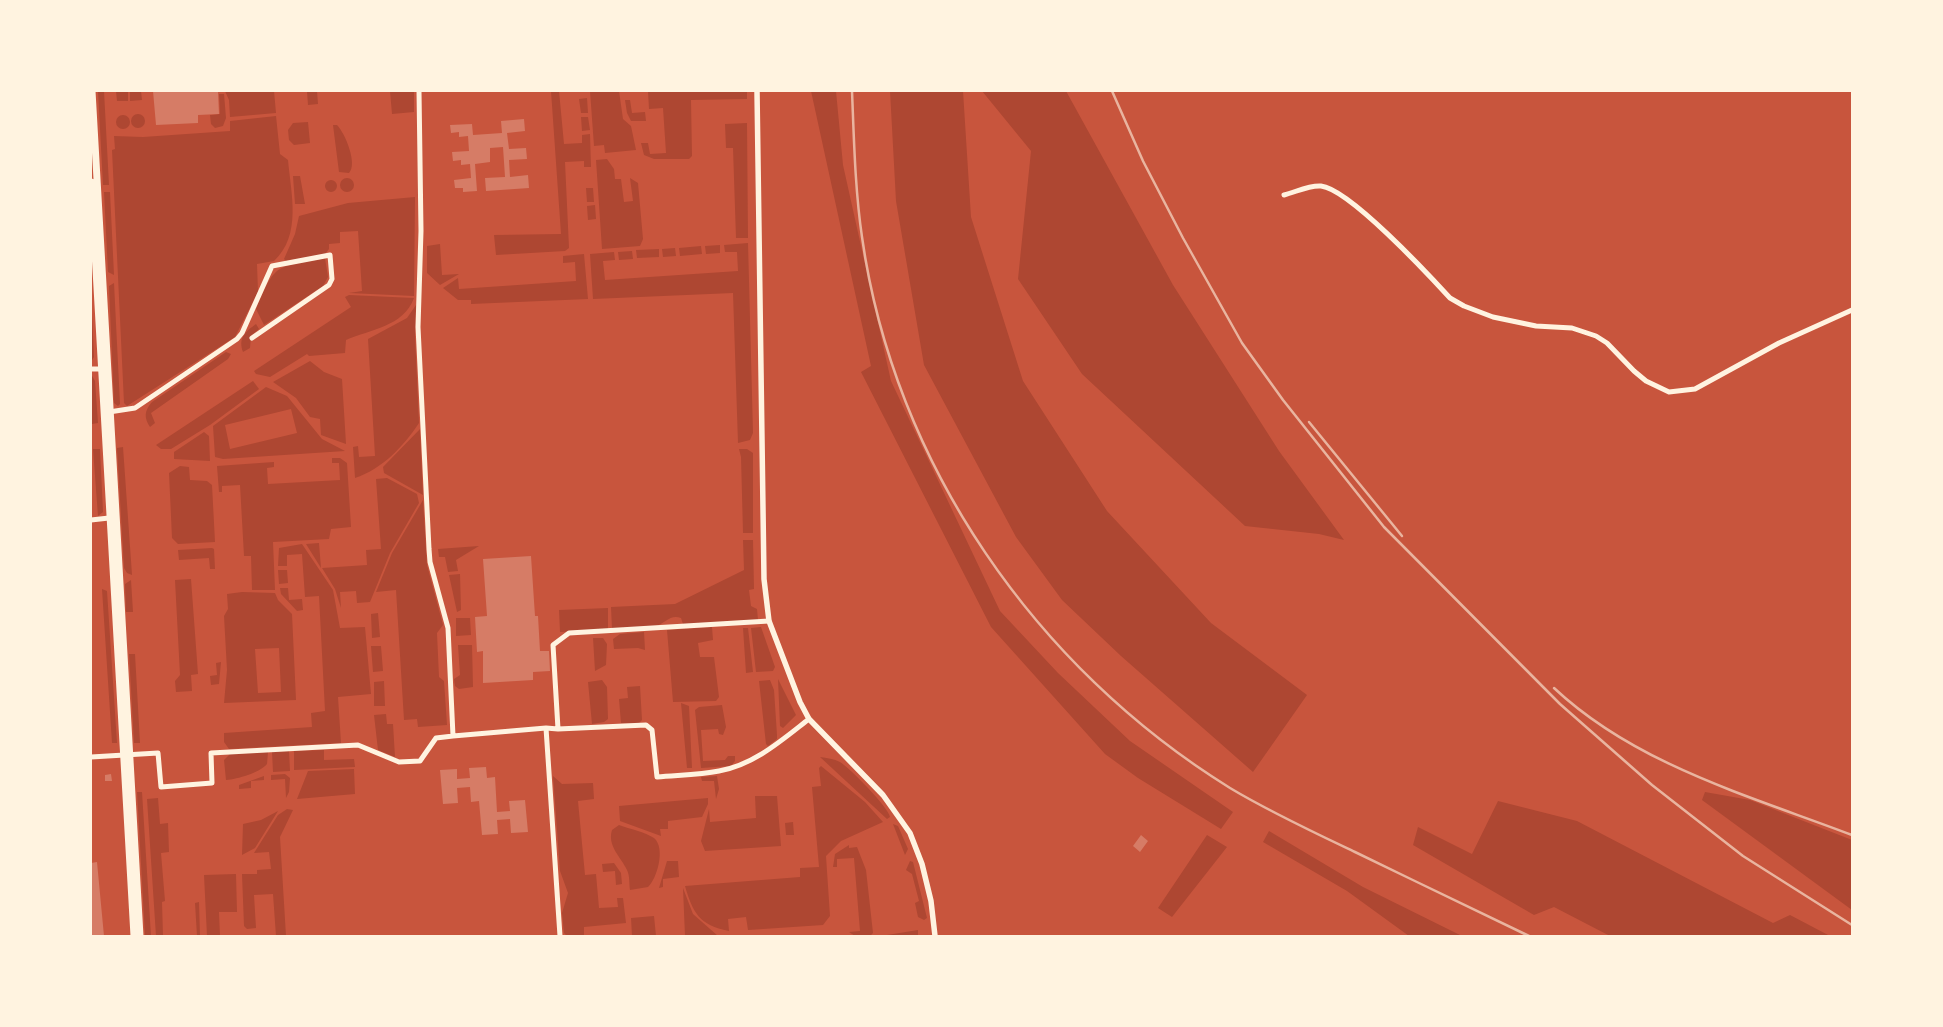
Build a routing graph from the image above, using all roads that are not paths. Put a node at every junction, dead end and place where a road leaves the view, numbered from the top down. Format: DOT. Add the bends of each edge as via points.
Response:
graph roads {
  1 [pos="92,91"];
  2 [pos="419,91"];
  3 [pos="757,91"];
  4 [pos="91,182"];
  5 [pos="1284,195"];
  6 [pos="1852,310"];
  7 [pos="252,338"];
  8 [pos="91,369"];
  9 [pos="104,369"];
  10 [pos="109,412"];
  11 [pos="109,518"];
  12 [pos="91,520"];
  13 [pos="769,621"];
  14 [pos="809,719"];
  15 [pos="546,728"];
  16 [pos="558,729"];
  17 [pos="453,736"];
  18 [pos="126,755"];
  19 [pos="91,757"];
  20 [pos="134,936"];
  21 [pos="140,936"];
  22 [pos="560,936"];
  23 [pos="935,936"];
  1 -- 9 [label="main road"];
  2 -- 17 [label="street" via="421,231 418,327 429,549 448,628"];
  3 -- 13 [label="street" via="764,579"];
  4 -- 9 [label="main road"];
  5 -- 6 [label="street" via="1314,186 1328,188 1376,224 1450,298 1493,317 1584,331 1607,344 1646,381 1669,392 1695,389 1779,343"];
  7 -- 10 [label="street" via="329,285 332,279 330,255 272,266 237,340 135,408"];
  8 -- 9 [label="street"];
  9 -- 10 [label="main road"];
  9 -- 11 [label="main road"];
  10 -- 18 [label="main road"];
  11 -- 12 [label="street"];
  11 -- 18 [label="main road"];
  13 -- 14 [label="street"];
  13 -- 16 [label="street" via="569,633 553,645"];
  14 -- 16 [label="street" via="764,753 740,765 720,771 657,777 650,727"];
  14 -- 23 [label="street" via="882,795 910,833 931,901"];
  15 -- 16 [label="street"];
  15 -- 17 [label="street"];
  15 -- 22 [label="street"];
  17 -- 18 [label="street" via="436,738 420,761 399,762 358,746 211,753 212,783 161,787 158,754"];
  18 -- 19 [label="street"];
  18 -- 20 [label="main road"];
  18 -- 21 [label="main road"];
}
